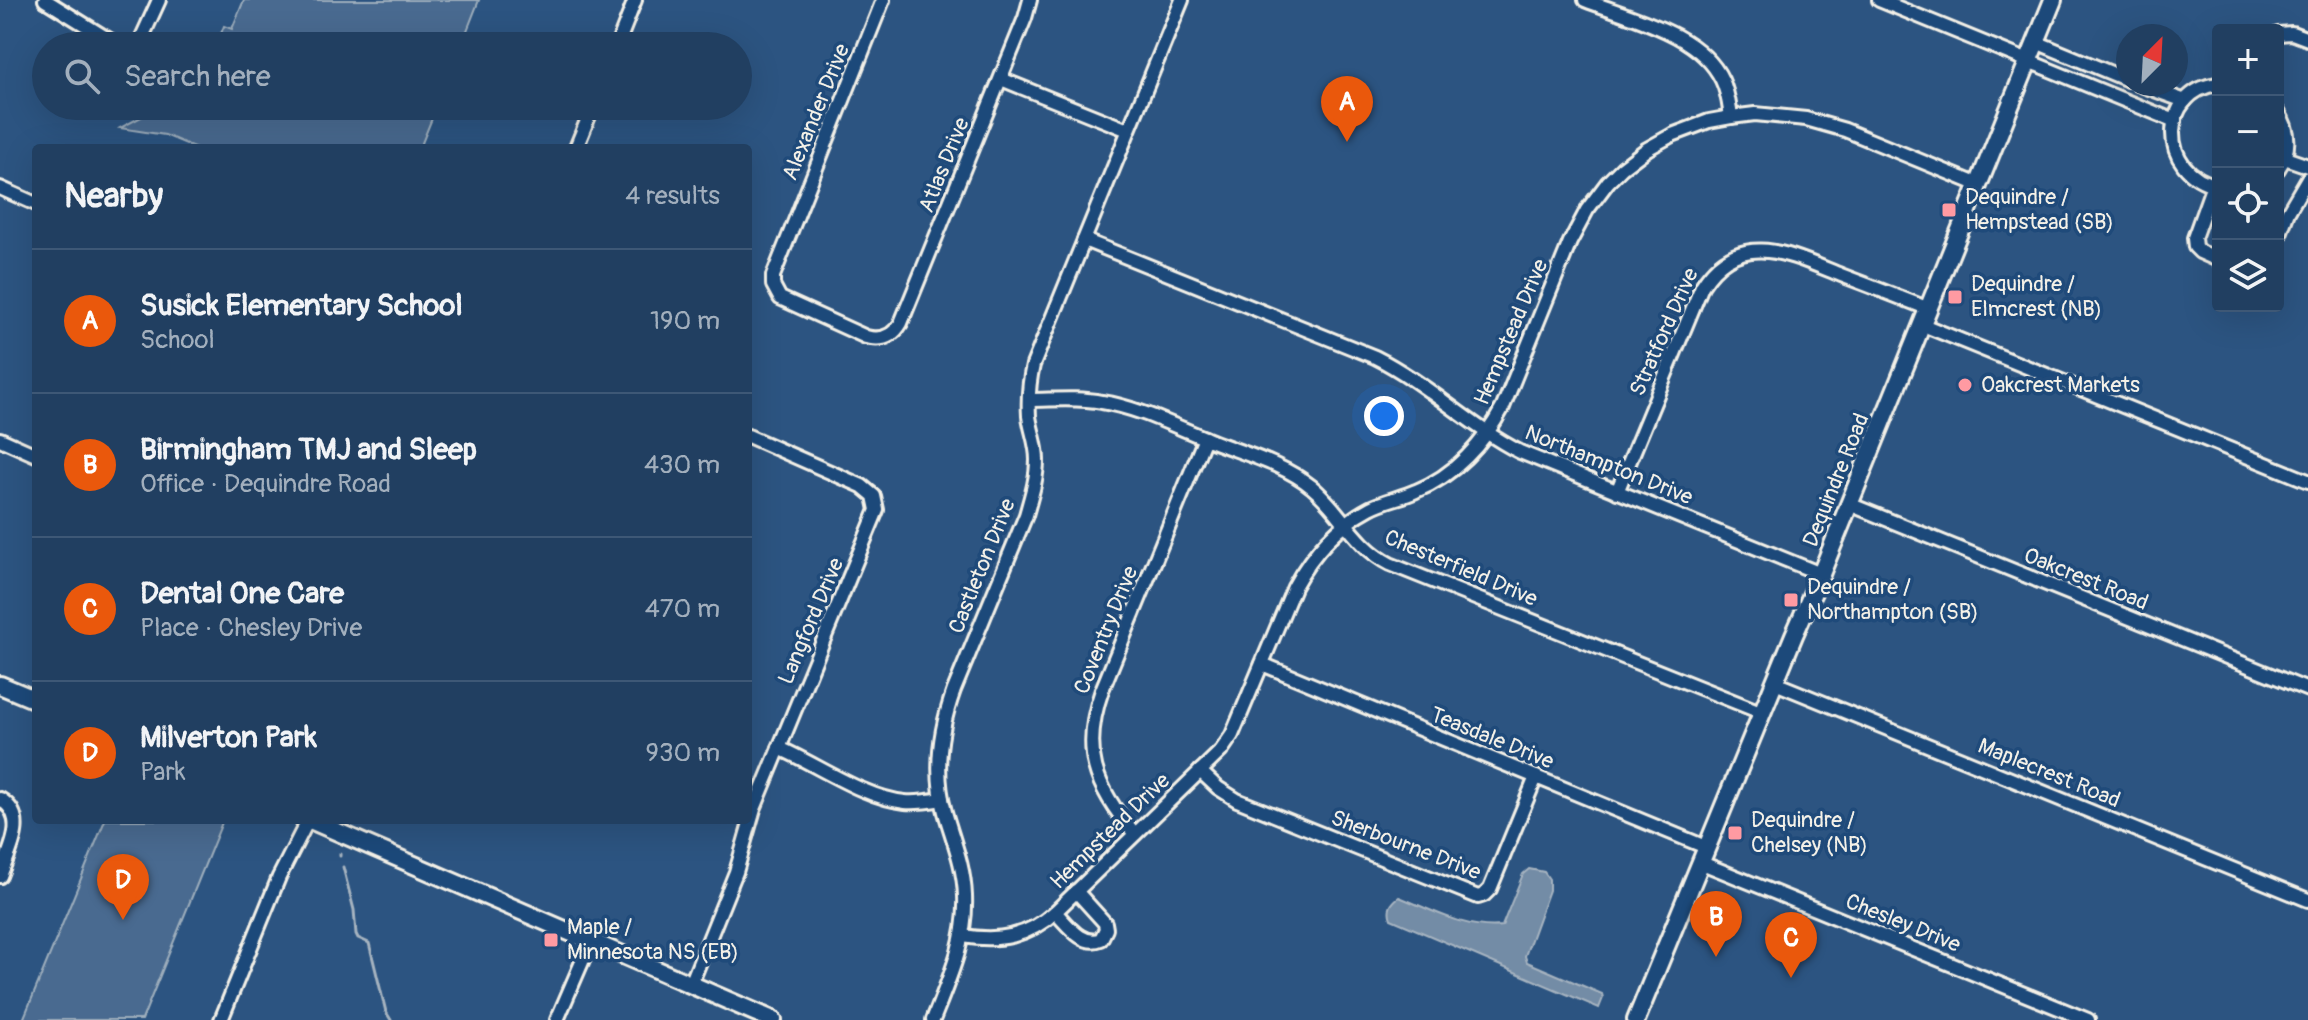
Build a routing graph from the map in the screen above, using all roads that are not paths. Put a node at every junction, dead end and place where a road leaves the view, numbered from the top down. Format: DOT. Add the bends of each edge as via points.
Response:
graph roads {
  1 [pos="45,0"];
  2 [pos="159,0"];
  3 [pos="635,0"];
  4 [pos="883,0"];
  5 [pos="1030,0"];
  6 [pos="1182,0"];
  7 [pos="1585,0"];
  8 [pos="1879,0"];
  9 [pos="2053,0"];
  10 [pos="96,32"];
  11 [pos="145,32"];
  12 [pos="622,32"];
  13 [pos="2284,34"];
  14 [pos="2308,39"];
  15 [pos="2036,42"];
  16 [pos="2029,60"];
  17 [pos="2116,75"];
  18 [pos="1001,79"];
  19 [pos="2212,86"];
  20 [pos="2157,96"];
  21 [pos="2180,111"];
  22 [pos="1731,117"];
  23 [pos="587,120"];
  24 [pos="2284,123"];
  25 [pos="1128,130"];
  26 [pos="578,144"];
  27 [pos="2284,154"];
  28 [pos="2284,163"];
  29 [pos="2308,166"];
  30 [pos="2308,178"];
  31 [pos="2212,184"];
  32 [pos="1979,185"];
  33 [pos="0,188"];
  34 [pos="2212,193"];
  35 [pos="32,202"];
  36 [pos="2284,223"];
  37 [pos="1084,240"];
  38 [pos="2212,257"];
  39 [pos="1926,317"];
  40 [pos="885,338"];
  41 [pos="1029,400"];
  42 [pos="1488,432"];
  43 [pos="752,438"];
  44 [pos="1205,438"];
  45 [pos="0,439"];
  46 [pos="32,453"];
  47 [pos="2308,481"];
  48 [pos="1617,492"];
  49 [pos="1849,504"];
  50 [pos="1346,524"];
  51 [pos="1821,574"];
  52 [pos="1262,664"];
  53 [pos="1775,683"];
  54 [pos="0,685"];
  55 [pos="2308,690"];
  56 [pos="32,698"];
  57 [pos="1763,713"];
  58 [pos="779,748"];
  59 [pos="1200,771"];
  60 [pos="1536,777"];
  61 [pos="0,799"];
  62 [pos="942,799"];
  63 [pos="752,806"];
  64 [pos="307,824"];
  65 [pos="318,824"];
  66 [pos="747,824"];
  67 [pos="1135,834"];
  68 [pos="1705,855"];
  69 [pos="0,876"];
  70 [pos="1076,891"];
  71 [pos="2308,900"];
  72 [pos="1055,912"];
  73 [pos="963,936"];
  74 [pos="591,941"];
  75 [pos="691,984"];
  76 [pos="221,1020"];
  77 [pos="557,1020"];
  78 [pos="773,1020"];
  79 [pos="933,1020"];
  80 [pos="1636,1020"];
  81 [pos="2088,1020"];
  1 -- 10 [label="street"];
  2 -- 11 [label="street"];
  3 -- 12 [label="street"];
  4 -- 40 [label="street, Alexander Drive" via="775,268 773,285 790,304 866,337"];
  5 -- 18 [label="street, Atlas Drive"];
  6 -- 25 [label="street, Castleton Drive"];
  7 -- 22 [label="street" via="1698,49 1721,77"];
  8 -- 16 [label="street"];
  9 -- 15 [label="main road, Dequindre Road"];
  13 -- 14 [label="street"];
  15 -- 16 [label="main road, Dequindre Road"];
  15 -- 17 [label="street"];
  16 -- 21 [label="street"];
  16 -- 32 [label="main road, Dequindre Road"];
  18 -- 25 [label="street"];
  18 -- 40 [label="street, Atlas Drive" via="901,323"];
  19 -- 21 [label="street" via="2200,90"];
  20 -- 21 [label="street"];
  21 -- 31 [label="street" via="2173,134 2176,156 2191,174"];
  22 -- 32 [label="street, Hempstead Drive" via="1781,115 1827,124"];
  22 -- 42 [label="street, Hempstead Drive" via="1659,142 1622,168 1599,194 1577,227"];
  23 -- 26 [label="street"];
  24 -- 27 [label="street" via="2288,136"];
  25 -- 37 [label="street, Castleton Drive"];
  28 -- 29 [label="street"];
  30 -- 36 [label="street"];
  32 -- 39 [label="main road, Dequindre Road"];
  33 -- 35 [label="street"];
  34 -- 38 [label="street" via="2194,238 2195,247"];
  37 -- 41 [label="street, Castleton Drive" via="1033,365"];
  37 -- 42 [label="street, Northampton Drive" via="1375,357"];
  39 -- 47 [label="street, Stratford Drive"];
  39 -- 48 [label="street, Stratford Drive" via="1780,252 1750,251 1728,259 1702,286"];
  39 -- 49 [label="main road, Dequindre Road"];
  41 -- 44 [label="street, Chesterfield Drive" via="1103,402"];
  41 -- 62 [label="street, Castleton Drive" via="1036,478 1026,515 949,703 940,746"];
  42 -- 48 [label="street, Northampton Drive" via="1520,452"];
  42 -- 50 [label="street, Hempstead Drive" via="1442,478 1370,508"];
  43 -- 58 [label="street, Langford Drive" via="862,486 874,496 877,510"];
  44 -- 50 [label="street, Chesterfield Drive" via="1298,477"];
  44 -- 67 [label="street, Coventry Drive" via="1093,721 1099,781"];
  45 -- 46 [label="street"];
  48 -- 51 [label="street, Northampton Drive"];
  49 -- 51 [label="main road, Dequindre Road"];
  49 -- 55 [label="street, Oakcrest Road"];
  50 -- 52 [label="street, Hempstead Drive" via="1304,569"];
  50 -- 57 [label="street, Chesterfield Drive" via="1390,564"];
  51 -- 53 [label="main road, Dequindre Road"];
  52 -- 59 [label="street, Hempstead Drive" via="1232,735"];
  52 -- 60 [label="street, Teasdale Drive"];
  53 -- 57 [label="main road, Dequindre Road"];
  53 -- 71 [label="street, Maplecrest Road"];
  54 -- 56 [label="main road"];
  57 -- 68 [label="main road, Dequindre Road"];
  58 -- 62 [label="street" via="891,800"];
  58 -- 63 [label="street, Langford Drive"];
  59 -- 60 [label="street, Sherbourne Drive" via="1237,800 1478,897 1490,889"];
  59 -- 67 [label="street, Hempstead Drive"];
  60 -- 68 [label="street, Teasdale Drive"];
  61 -- 69 [label="street" via="14,811 17,828"];
  62 -- 73 [label="street, Castleton Drive" via="964,882"];
  64 -- 76 [label="street" via="279,877"];
  65 -- 74 [label="main road"];
  66 -- 75 [label="street, Langford Drive" via="736,872"];
  67 -- 70 [label="street, Hempstead Drive"];
  68 -- 80 [label="main road, Dequindre Road"];
  68 -- 81 [label="street, Chesley Drive"];
  70 -- 72 [label="street, Hempstead Drive"];
  70 -- 72 [label="street" via="1105,923 1101,939 1083,939"];
  72 -- 73 [label="street, Hempstead Drive" via="1019,935"];
  73 -- 79 [label="street, Castleton Drive"];
  74 -- 75 [label="main road"];
  74 -- 77 [label="street"];
  75 -- 78 [label="main road"];
}
